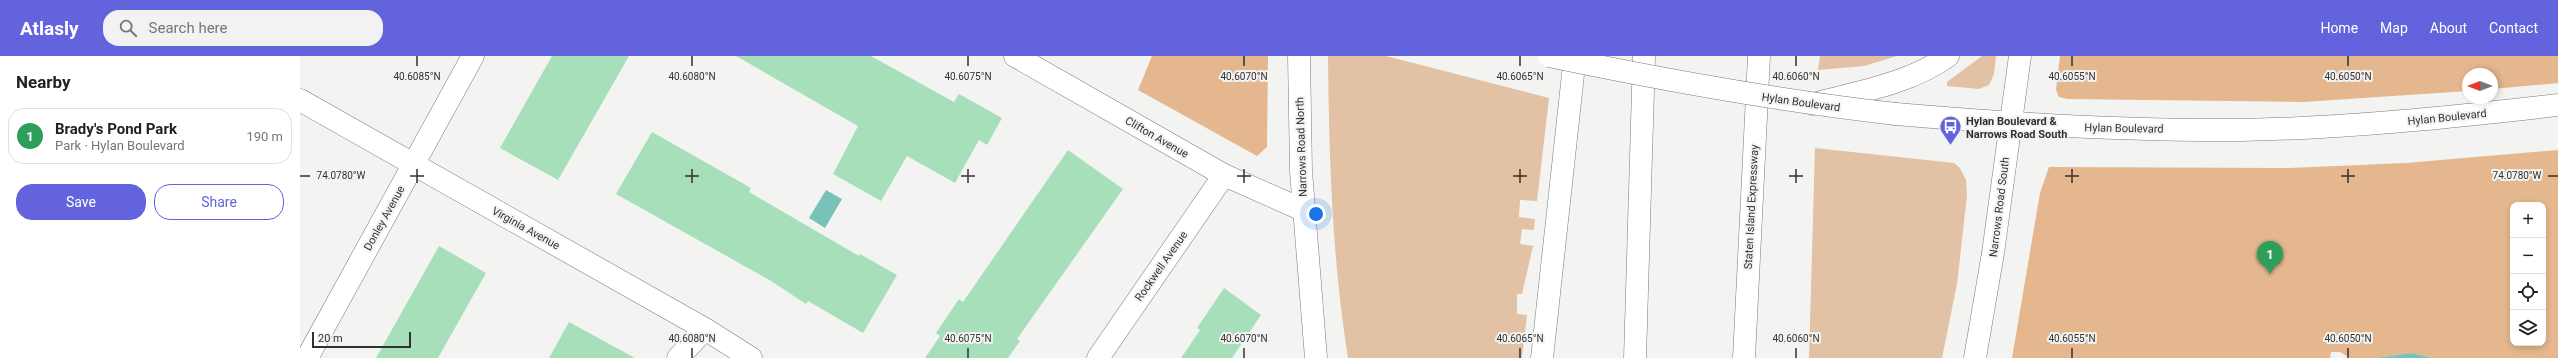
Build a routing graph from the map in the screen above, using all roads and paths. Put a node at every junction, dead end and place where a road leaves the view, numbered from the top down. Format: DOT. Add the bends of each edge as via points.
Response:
graph roads {
  1 [pos="473,56"];
  2 [pos="1015,56"];
  3 [pos="1299,56"];
  4 [pos="1549,56"];
  5 [pos="1575,56"];
  6 [pos="1644,56"];
  7 [pos="1759,56"];
  8 [pos="1948,56"];
  9 [pos="2020,56"];
  10 [pos="300,100"];
  11 [pos="1811,104"];
  12 [pos="2558,105"];
  13 [pos="2010,124"];
  14 [pos="414,164"];
  15 [pos="1224,175"];
  16 [pos="1303,210"];
  17 [pos="705,329"];
  18 [pos="307,358"];
  19 [pos="678,358"];
  20 [pos="751,358"];
  21 [pos="1098,358"];
  22 [pos="1316,358"];
  23 [pos="1542,358"];
  24 [pos="1635,358"];
  25 [pos="1744,358"];
  26 [pos="1975,358"];
  1 -- 14 [label="main road, Donley Avenue"];
  2 -- 15 [label="main road, Clifton Avenue"];
  3 -- 16 [label="main road, Narrows Road North"];
  4 -- 11 [label="main road, Hylan Boulevard, bridge" via="1664,80"];
  5 -- 23 [label="main road"];
  6 -- 24 [label="main road"];
  7 -- 25 [label="main road, Staten Island Expressway"];
  8 -- 11 [label="main road" via="1920,73 1896,82"];
  9 -- 13 [label="main road, Narrows Road South"];
  10 -- 14 [label="main road, Virginia Avenue"];
  11 -- 13 [label="main road, Hylan Boulevard, bridge"];
  12 -- 13 [label="main road, Hylan Boulevard" via="2368,124 2243,130 2122,129"];
  13 -- 26 [label="main road, Narrows Road South" via="1993,253"];
  14 -- 17 [label="main road, Virginia Avenue"];
  14 -- 18 [label="main road, Donley Avenue"];
  15 -- 16 [label="main road, Clifton Avenue"];
  15 -- 21 [label="main road, Rockwell Avenue"];
  16 -- 22 [label="main road, Narrows Road North"];
  17 -- 19 [label="main road"];
  17 -- 20 [label="main road, Virginia Avenue"];
}
